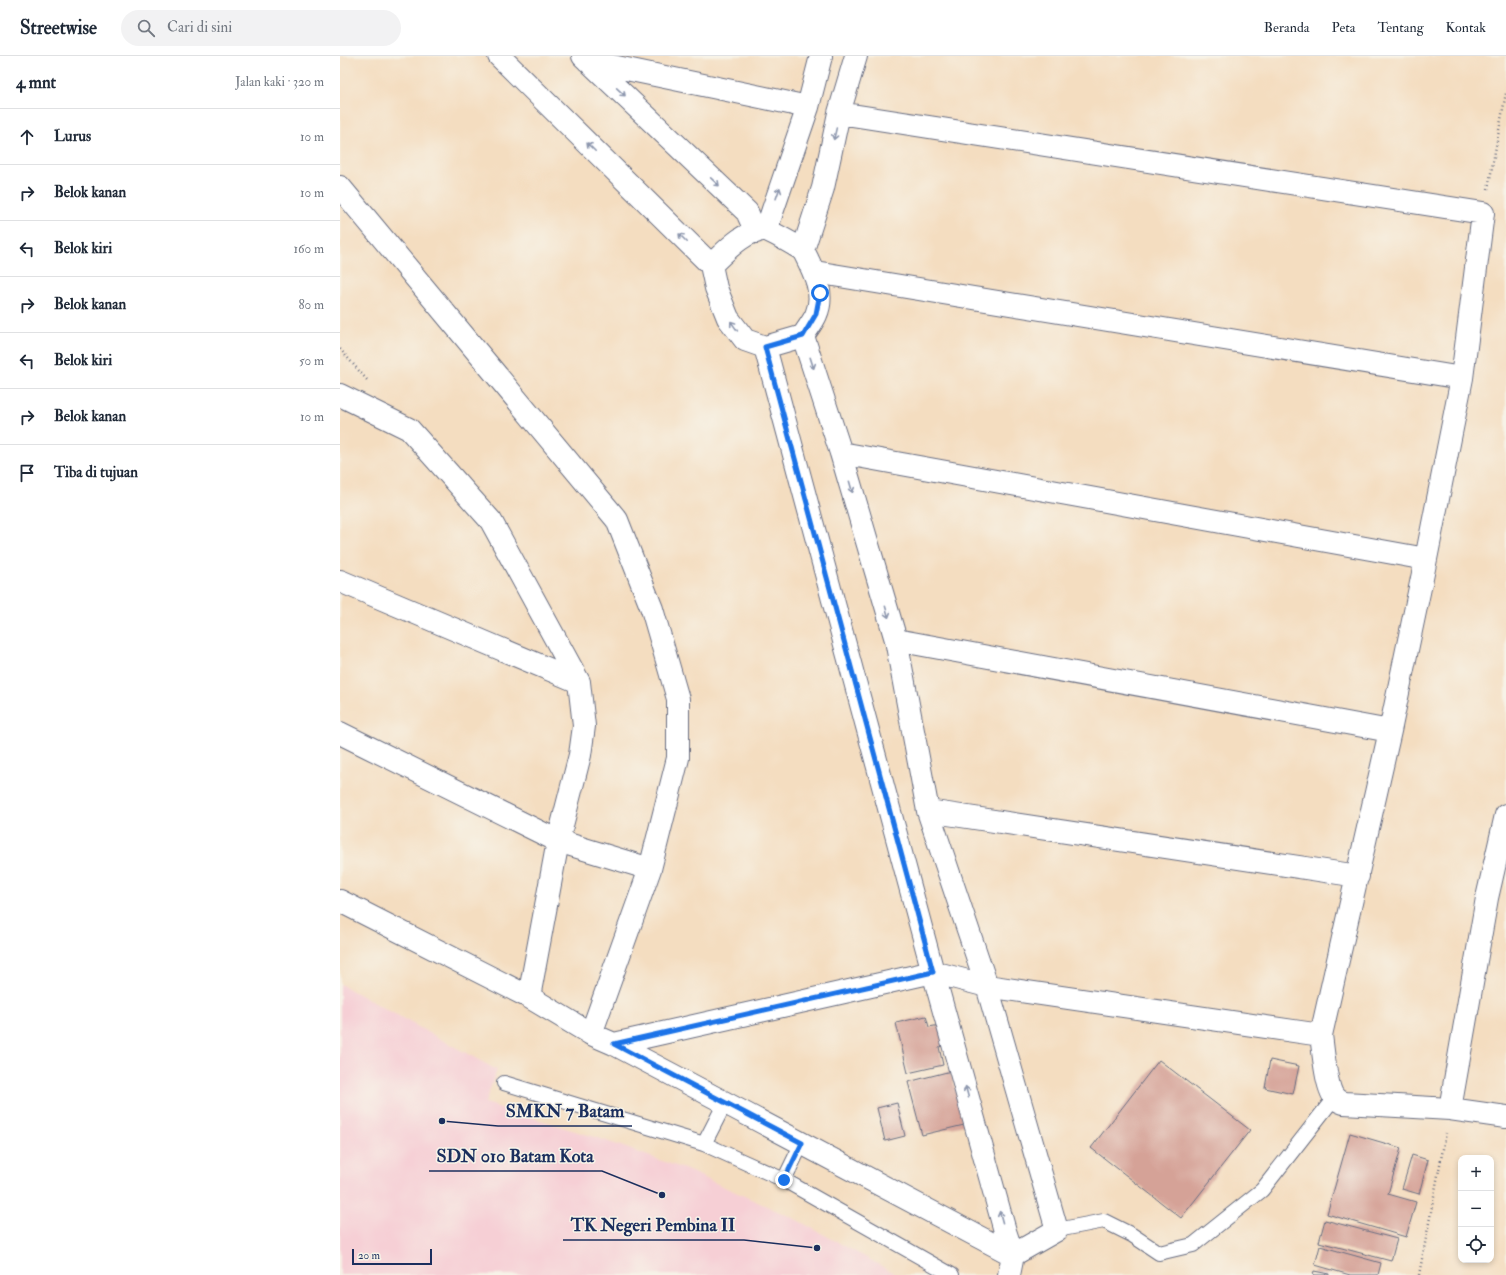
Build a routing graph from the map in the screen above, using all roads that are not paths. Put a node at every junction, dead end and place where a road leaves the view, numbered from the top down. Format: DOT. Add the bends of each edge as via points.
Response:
graph roads {
  1 [pos="499,56"];
  2 [pos="821,56"];
  3 [pos="856,56"];
  4 [pos="585,59"];
  5 [pos="808,107"];
  6 [pos="840,113"];
  7 [pos="340,187"];
  8 [pos="761,231"];
  9 [pos="803,250"];
  10 [pos="711,265"];
  11 [pos="815,272"];
  12 [pos="803,336"];
  13 [pos="765,347"];
  14 [pos="1462,378"];
  15 [pos="340,395"];
  16 [pos="841,453"];
  17 [pos="1426,559"];
  18 [pos="340,581"];
  19 [pos="896,640"];
  20 [pos="579,682"];
  21 [pos="1390,731"];
  22 [pos="340,733"];
  23 [pos="928,811"];
  24 [pos="1506,815"];
  25 [pos="558,841"];
  26 [pos="650,869"];
  27 [pos="1358,876"];
  28 [pos="340,901"];
  29 [pos="933,972"];
  30 [pos="987,986"];
  31 [pos="529,997"];
  32 [pos="591,1034"];
  33 [pos="1321,1035"];
  34 [pos="614,1044"];
  35 [pos="504,1083"];
  36 [pos="1334,1098"];
  37 [pos="725,1103"];
  38 [pos="1450,1109"];
  39 [pos="1506,1117"];
  40 [pos="802,1143"];
  41 [pos="704,1144"];
  42 [pos="784,1180"];
  43 [pos="1057,1230"];
  44 [pos="1011,1265"];
  45 [pos="952,1275"];
  10 -- 1 [label="street, one-way"];
  2 -- 5 [label="street"];
  3 -- 6 [label="street"];
  4 -- 5 [label="street"];
  4 -- 8 [label="street, one-way" via="747,212"];
  8 -- 5 [label="street, one-way"];
  6 -- 9 [label="street, one-way" via="823,188"];
  6 -- 14 [label="street" via="1483,213"];
  7 -- 26 [label="street" via="617,520 652,609 678,699 678,758"];
  8 -- 9 [label="street"];
  8 -- 10 [label="street" via="739,240"];
  9 -- 11 [label="street"];
  13 -- 10 [label="street, one-way" via="745,340 728,318 716,288"];
  11 -- 12 [label="street" via="820,293 816,314"];
  11 -- 14 [label="street"];
  12 -- 13 [label="street"];
  12 -- 16 [label="street, one-way"];
  13 -- 29 [label="street"];
  14 -- 17 [label="street"];
  15 -- 20 [label="street" via="409,429 491,521"];
  16 -- 17 [label="street"];
  16 -- 19 [label="street, one-way"];
  17 -- 21 [label="street"];
  18 -- 20 [label="street"];
  19 -- 21 [label="street"];
  19 -- 23 [label="street"];
  20 -- 25 [label="street" via="584,726 580,755"];
  21 -- 27 [label="street"];
  22 -- 25 [label="street"];
  23 -- 27 [label="street"];
  23 -- 30 [label="street"];
  24 -- 38 [label="street" via="1487,898"];
  25 -- 26 [label="street"];
  25 -- 31 [label="street"];
  26 -- 32 [label="street"];
  27 -- 33 [label="street"];
  28 -- 31 [label="street"];
  29 -- 30 [label="street"];
  29 -- 34 [label="street"];
  44 -- 29 [label="street, one-way" via="1005,1232"];
  30 -- 33 [label="street"];
  30 -- 43 [label="street"];
  31 -- 32 [label="street"];
  32 -- 34 [label="street"];
  33 -- 36 [label="street" via="1327,1077"];
  34 -- 37 [label="street"];
  35 -- 41 [label="lane"];
  36 -- 38 [label="street" via="1344,1103"];
  36 -- 43 [label="lane" via="1262,1190 1193,1245 1159,1253 1104,1221"];
  37 -- 40 [label="street"];
  37 -- 41 [label="lane"];
  38 -- 39 [label="street"];
  40 -- 42 [label="lane"];
  40 -- 44 [label="street"];
  41 -- 42 [label="lane"];
  42 -- 45 [label="lane"];
  43 -- 44 [label="street"];
}
